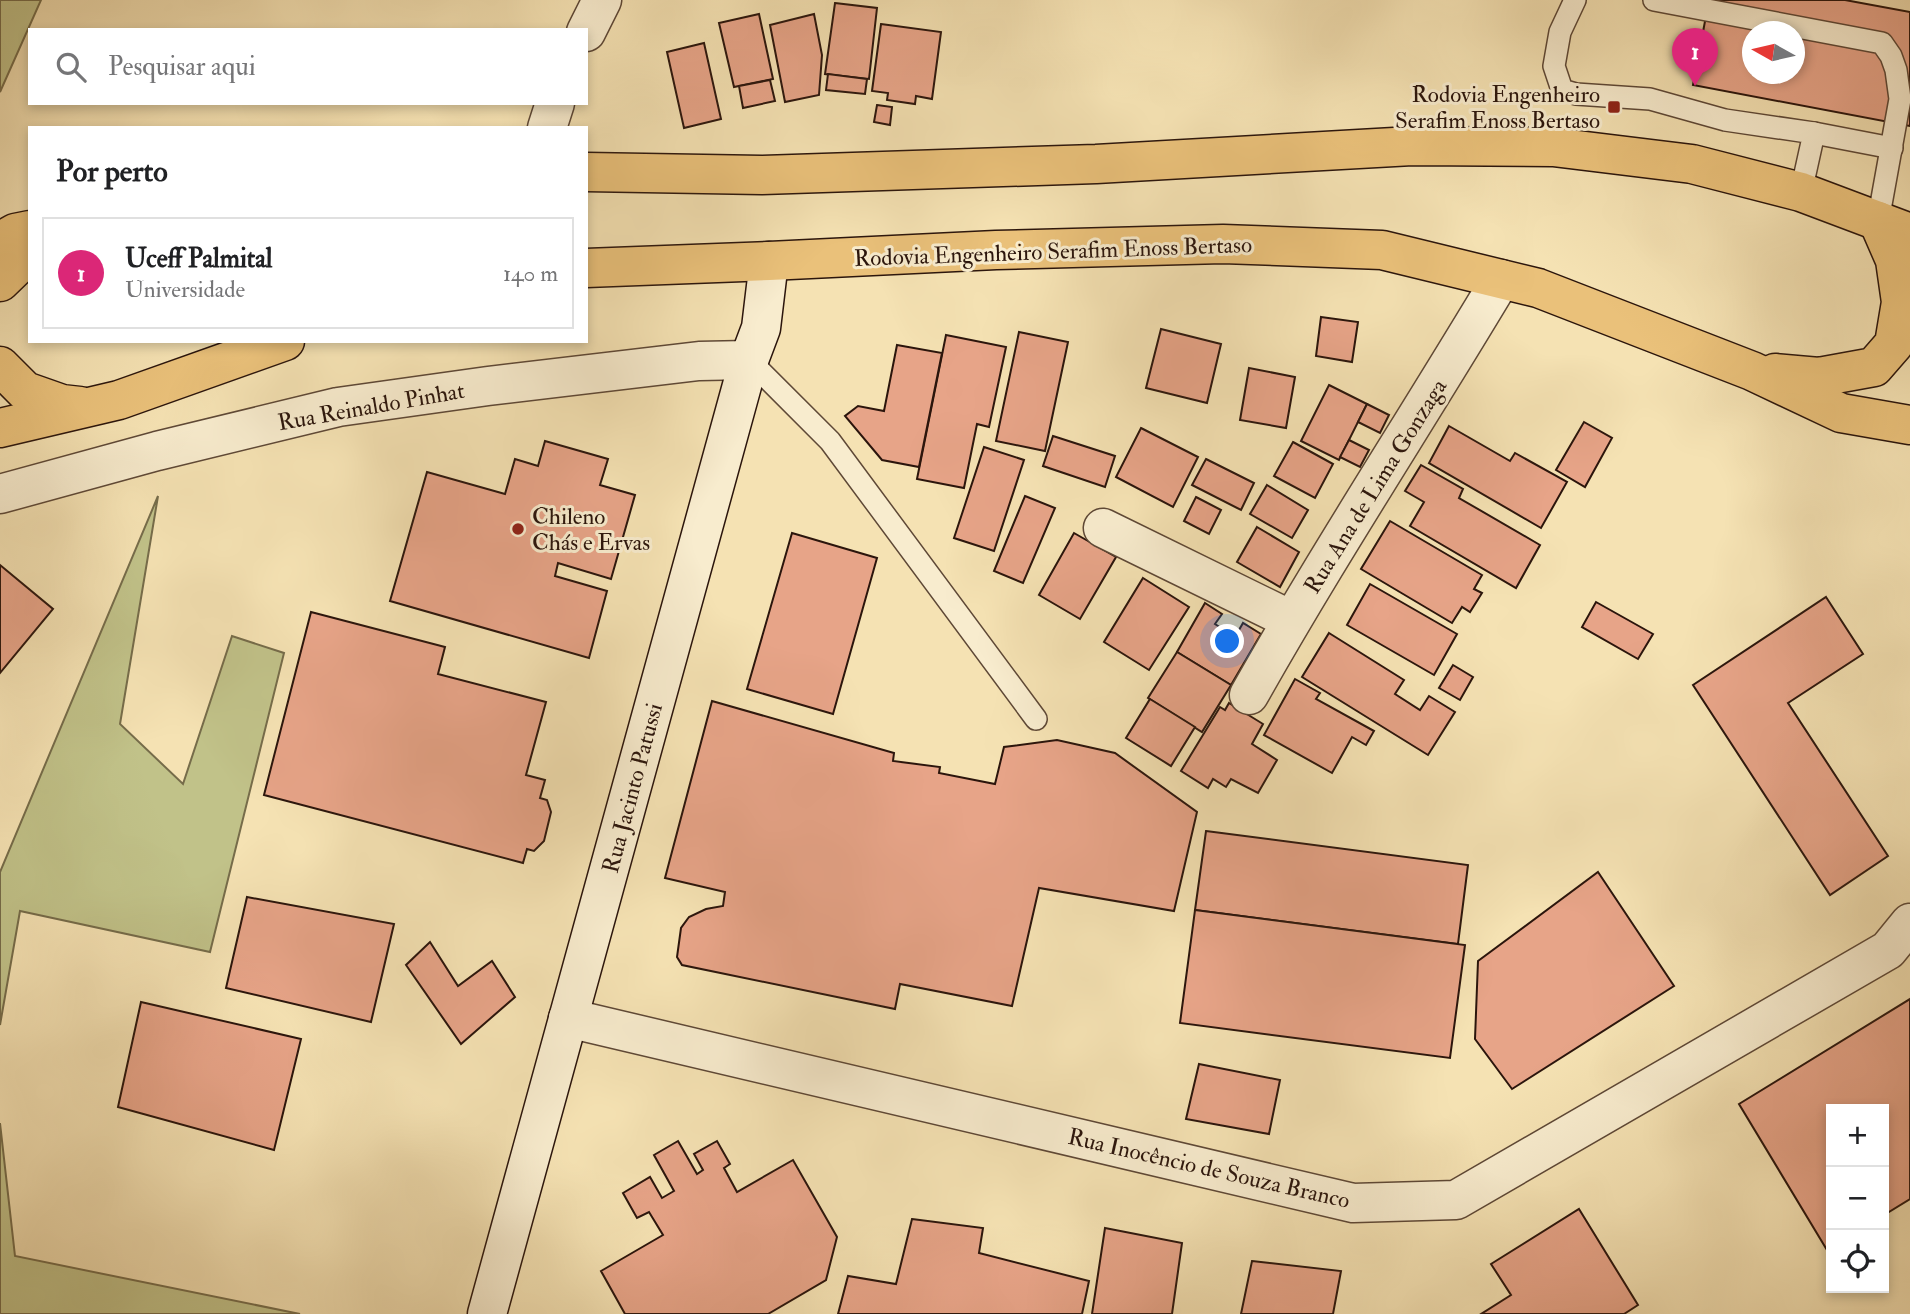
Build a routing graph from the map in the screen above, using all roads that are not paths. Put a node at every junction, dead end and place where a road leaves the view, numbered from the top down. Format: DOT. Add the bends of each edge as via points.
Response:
graph roads {
  1 [pos="602,0"];
  2 [pos="1575,0"];
  3 [pos="1654,0"];
  4 [pos="588,28"];
  5 [pos="554,105"];
  6 [pos="548,126"];
  7 [pos="1814,133"];
  8 [pos="1892,148"];
  9 [pos="588,172"];
  10 [pos="1801,192"];
  11 [pos="1894,227"];
  12 [pos="28,230"];
  13 [pos="0,242"];
  14 [pos="28,255"];
  15 [pos="769,261"];
  16 [pos="588,268"];
  17 [pos="1502,279"];
  18 [pos="0,282"];
  19 [pos="279,343"];
  20 [pos="750,360"];
  21 [pos="0,366"];
  22 [pos="1752,371"];
  23 [pos="91,407"];
  24 [pos="1841,413"];
  25 [pos="1910,425"];
  26 [pos="0,428"];
  27 [pos="1910,446"];
  28 [pos="0,494"];
  29 [pos="1103,528"];
  30 [pos="1291,620"];
  31 [pos="1249,695"];
  32 [pos="1036,719"];
  33 [pos="1910,923"];
  34 [pos="568,1018"];
  35 [pos="487,1314"];
  1 -- 4 [label="street"];
  2 -- 7 [label="lane" via="1560,32 1554,66 1562,90 1650,99 1726,120"];
  3 -- 8 [label="lane" via="1882,43 1896,70 1900,100"];
  5 -- 6 [label="street"];
  7 -- 8 [label="lane"];
  7 -- 10 [label="lane"];
  8 -- 11 [label="lane"];
  9 -- 10 [label="main road" via="776,175 1499,146 1553,147 1692,164"];
  10 -- 11 [label="main road"];
  11 -- 22 [label="main road" via="1901,302 1894,344 1874,367 1819,377"];
  12 -- 13 [label="main road"];
  14 -- 18 [label="main road"];
  15 -- 16 [label="main road, Rodovia Engenheiro Serafim Enoss Bertaso"];
  15 -- 17 [label="main road, Rodovia Engenheiro Serafim Enoss Bertaso" via="1223,244 1382,250"];
  15 -- 20 [label="street, Rua Jacinto Patussi" via="761,328"];
  17 -- 22 [label="main road, Rodovia Engenheiro Serafim Enoss Bertaso" via="1538,288"];
  17 -- 30 [label="street, Rua Ana de Lima Gonzaga"];
  19 -- 23 [label="main road"];
  20 -- 28 [label="street, Rua Reinaldo Pinhat" via="699,361 338,407"];
  20 -- 32 [label="lane" via="830,441"];
  20 -- 34 [label="street, Rua Jacinto Patussi"];
  21 -- 23 [label="main road" via="25,391 62,404"];
  22 -- 24 [label="main road, Rodovia Engenheiro Serafim Enoss Bertaso"];
  23 -- 26 [label="main road"];
  24 -- 25 [label="main road, Rodovia Engenheiro Serafim Enoss Bertaso"];
  24 -- 27 [label="street"];
  29 -- 30 [label="street"];
  30 -- 31 [label="street, Rua Ana de Lima Gonzaga"];
  33 -- 34 [label="street, Rua Inocêncio de Souza Branco" via="1888,950 1456,1200 1353,1203"];
  34 -- 35 [label="street, Rua Jacinto Patussi"];
}
